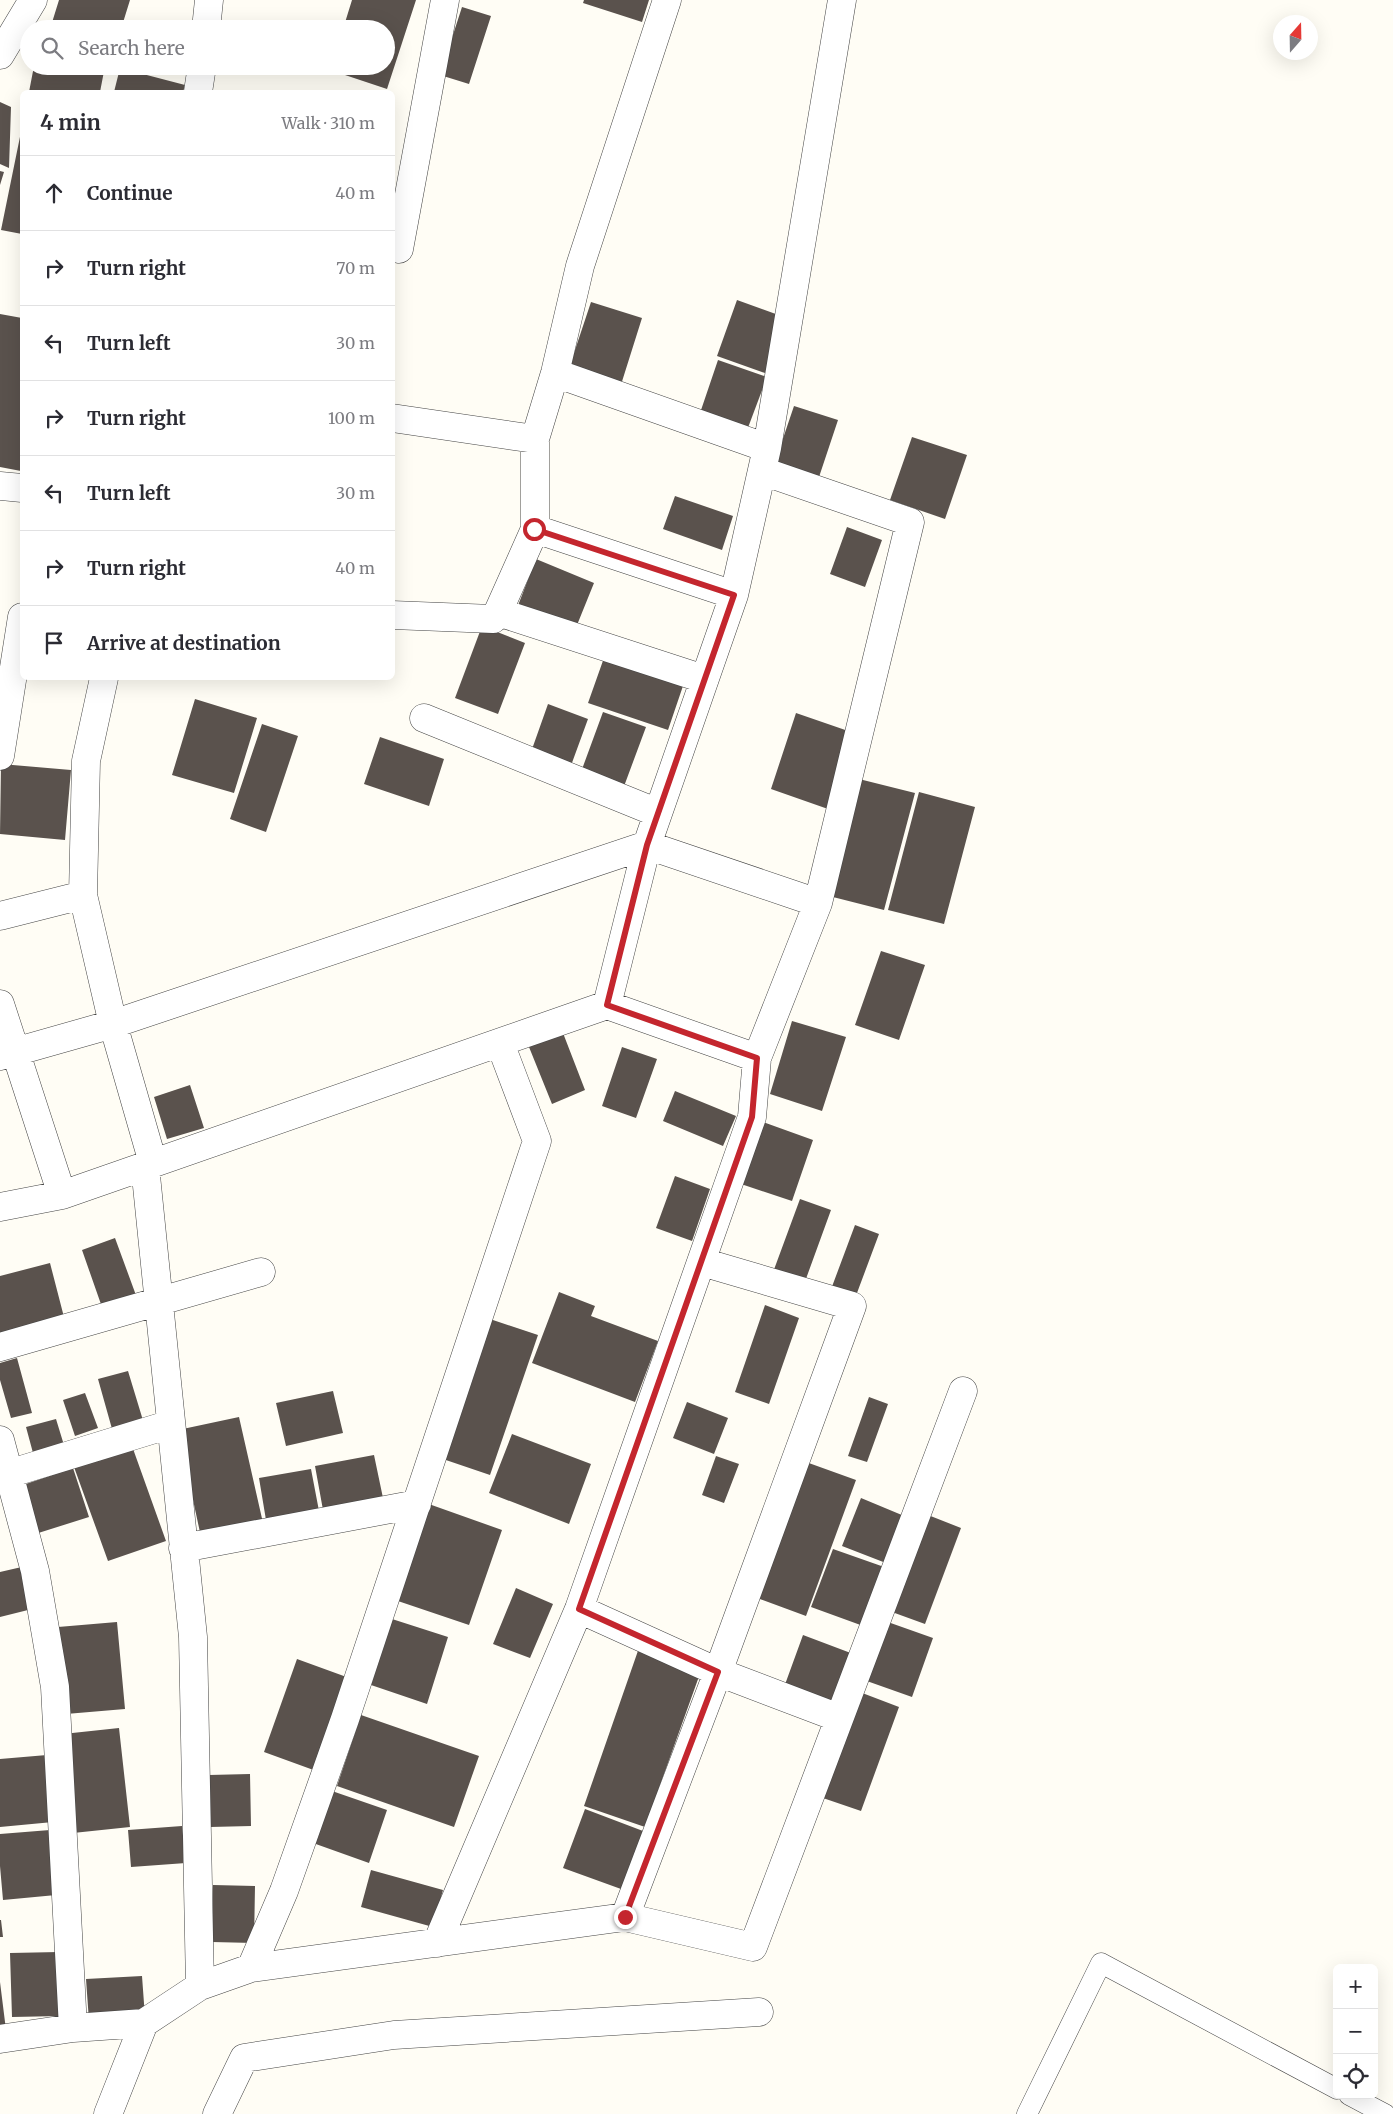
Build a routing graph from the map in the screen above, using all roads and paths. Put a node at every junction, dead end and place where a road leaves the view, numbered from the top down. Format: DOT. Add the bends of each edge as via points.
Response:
graph roads {
  1 [pos="33,0"];
  2 [pos="209,0"];
  3 [pos="445,0"];
  4 [pos="667,0"];
  5 [pos="842,0"];
  6 [pos="21,20"];
  7 [pos="207,20"];
  8 [pos="20,22"];
  9 [pos="0,56"];
  10 [pos="201,75"];
  11 [pos="198,90"];
  12 [pos="399,249"];
  13 [pos="555,373"];
  14 [pos="395,418"];
  15 [pos="535,439"];
  16 [pos="764,459"];
  17 [pos="0,486"];
  18 [pos="20,488"];
  19 [pos="534,529"];
  20 [pos="734,595"];
  21 [pos="498,612"];
  22 [pos="395,615"];
  23 [pos="20,630"];
  24 [pos="704,679"];
  25 [pos="104,680"];
  26 [pos="424,718"];
  27 [pos="0,756"];
  28 [pos="658,813"];
  29 [pos="647,845"];
  30 [pos="83,895"];
  31 [pos="818,903"];
  32 [pos="0,916"];
  33 [pos="0,1004"];
  34 [pos="607,1005"];
  35 [pos="113,1024"];
  36 [pos="500,1043"];
  37 [pos="7,1054"];
  38 [pos="757,1058"];
  39 [pos="149,1164"];
  40 [pos="62,1195"];
  41 [pos="0,1207"];
  42 [pos="702,1262"];
  43 [pos="261,1272"];
  44 [pos="158,1301"];
  45 [pos="0,1347"];
  46 [pos="963,1391"];
  47 [pos="171,1424"];
  48 [pos="0,1440"];
  49 [pos="7,1487"];
  50 [pos="417,1504"];
  51 [pos="184,1548"];
  52 [pos="579,1609"];
  53 [pos="718,1672"];
  54 [pos="839,1718"];
  55 [pos="625,1917"];
  56 [pos="437,1943"];
  57 [pos="251,1968"];
  58 [pos="200,1986"];
  59 [pos="759,2012"];
  60 [pos="144,2023"];
  61 [pos="73,2028"];
  62 [pos="0,2039"];
  63 [pos="1333,2086"];
  64 [pos="1357,2099"];
  65 [pos="108,2114"];
  66 [pos="217,2114"];
  67 [pos="1027,2114"];
  68 [pos="1385,2114"];
  1 -- 6 [label="street"];
  2 -- 7 [label="street"];
  3 -- 12 [label="street"];
  4 -- 13 [label="street" via="580,266"];
  5 -- 16 [label="street"];
  8 -- 9 [label="street"];
  10 -- 11 [label="street"];
  13 -- 15 [label="street"];
  13 -- 16 [label="street"];
  14 -- 15 [label="street"];
  15 -- 19 [label="street"];
  16 -- 20 [label="street"];
  16 -- 31 [label="street" via="910,522"];
  17 -- 18 [label="street"];
  19 -- 20 [label="street"];
  19 -- 21 [label="street"];
  20 -- 24 [label="street"];
  21 -- 22 [label="street" via="493,619"];
  21 -- 24 [label="street"];
  23 -- 27 [label="street"];
  24 -- 28 [label="street"];
  25 -- 30 [label="street" via="86,761"];
  26 -- 28 [label="street"];
  28 -- 29 [label="street"];
  29 -- 31 [label="street"];
  29 -- 34 [label="street"];
  29 -- 35 [label="street"];
  30 -- 32 [label="street"];
  30 -- 35 [label="street"];
  31 -- 38 [label="street"];
  33 -- 37 [label="street"];
  34 -- 36 [label="street"];
  34 -- 38 [label="street"];
  35 -- 37 [label="street"];
  35 -- 39 [label="street"];
  36 -- 39 [label="street"];
  36 -- 50 [label="street" via="537,1142"];
  37 -- 40 [label="street"];
  38 -- 42 [label="street" via="752,1117"];
  39 -- 40 [label="street"];
  39 -- 44 [label="street"];
  40 -- 41 [label="street"];
  42 -- 52 [label="street"];
  42 -- 53 [label="street" via="852,1306"];
  43 -- 44 [label="street"];
  44 -- 45 [label="street"];
  44 -- 47 [label="street"];
  46 -- 54 [label="street"];
  47 -- 49 [label="street"];
  47 -- 51 [label="street"];
  48 -- 49 [label="street"];
  49 -- 61 [label="street" via="35,1571 55,1687"];
  50 -- 51 [label="street"];
  50 -- 57 [label="street" via="284,1891"];
  51 -- 58 [label="street" via="193,1637"];
  52 -- 53 [label="street"];
  52 -- 56 [label="street"];
  53 -- 54 [label="street"];
  53 -- 55 [label="street"];
  54 -- 55 [label="street" via="753,1947"];
  55 -- 56 [label="street"];
  56 -- 57 [label="street"];
  57 -- 58 [label="street"];
  58 -- 60 [label="street"];
  59 -- 66 [label="street" via="394,2035 244,2058"];
  60 -- 61 [label="street"];
  60 -- 65 [label="street"];
  61 -- 62 [label="street"];
  63 -- 67 [label="lane" via="1101,1963"];
  64 -- 68 [label="lane"];
}
